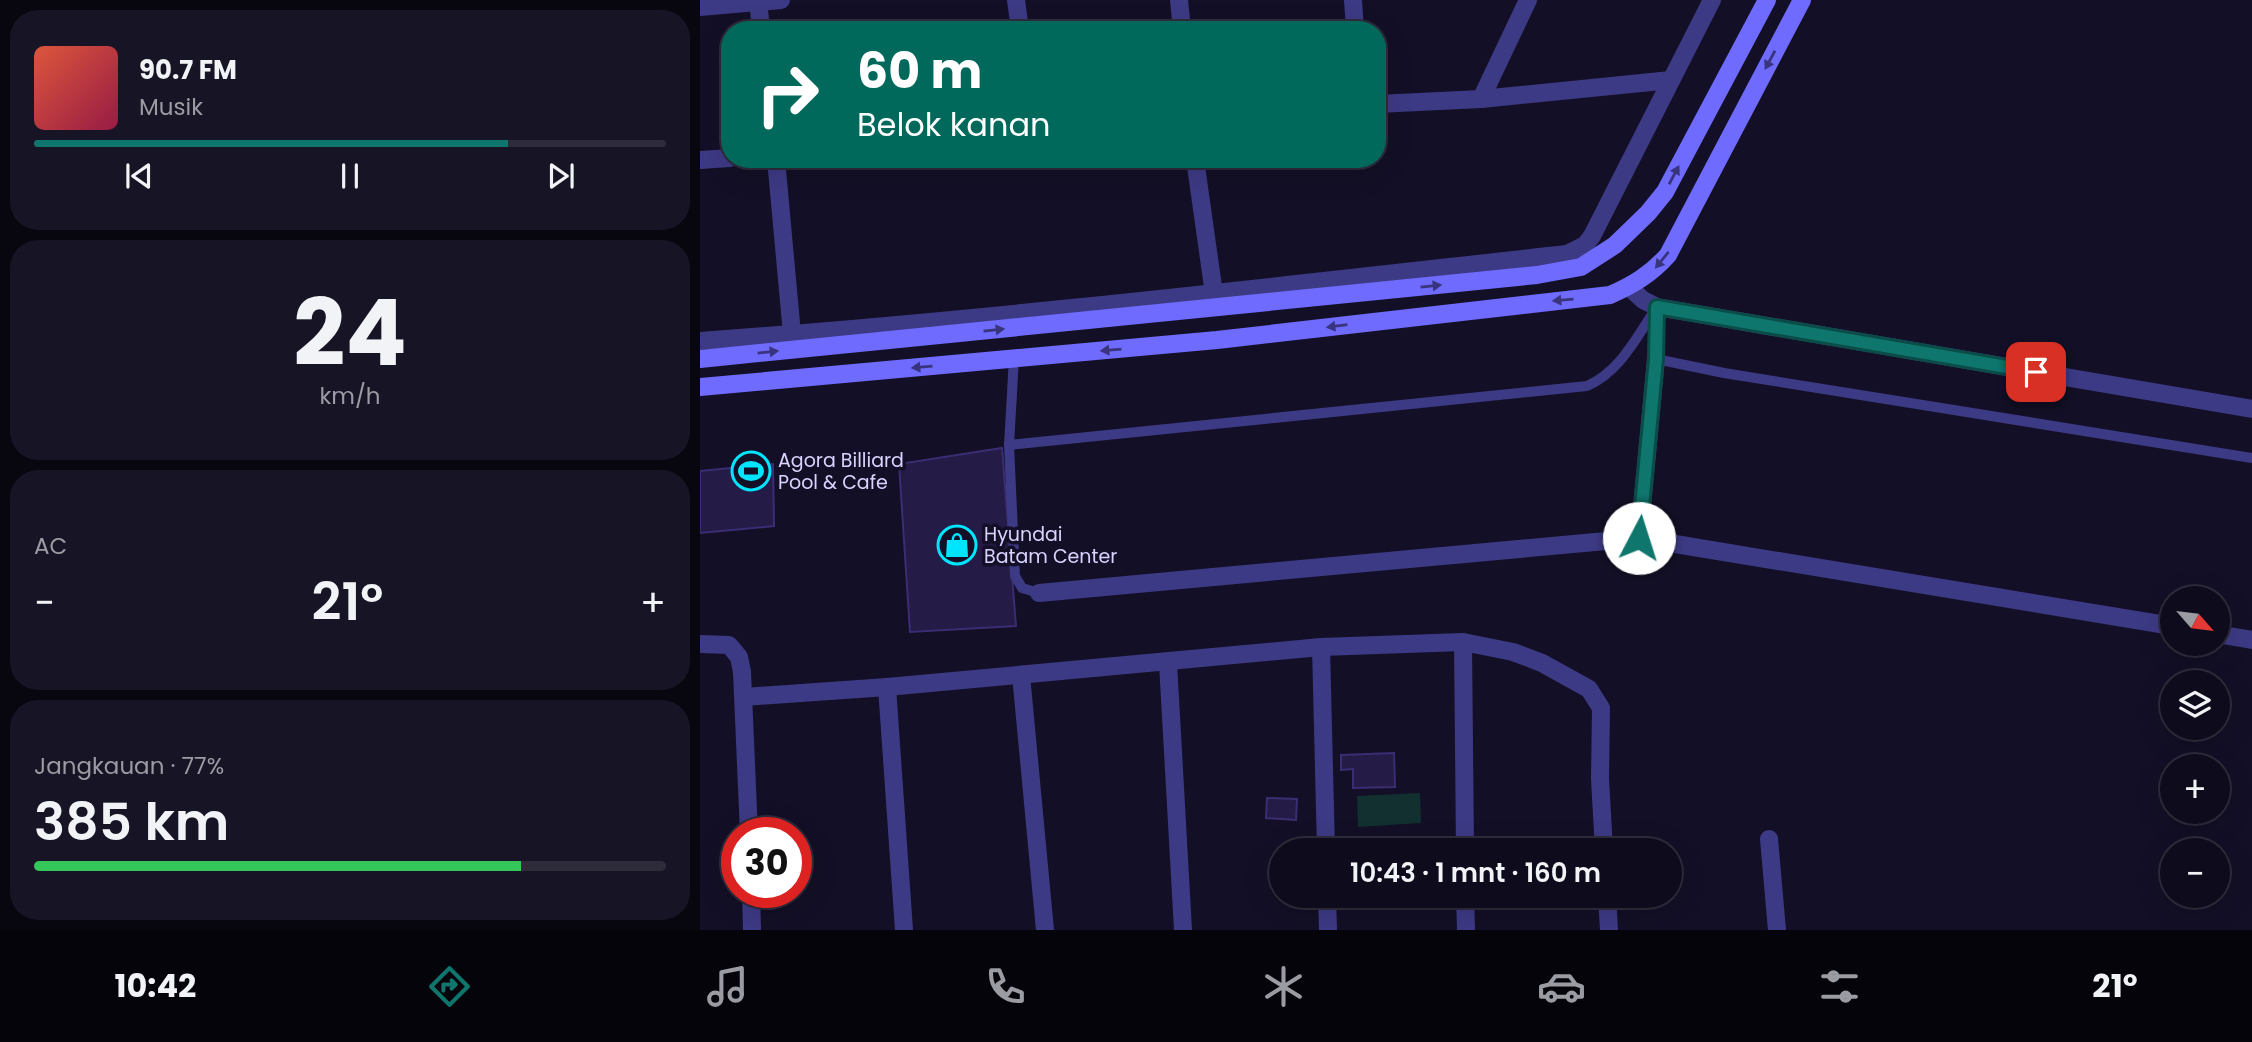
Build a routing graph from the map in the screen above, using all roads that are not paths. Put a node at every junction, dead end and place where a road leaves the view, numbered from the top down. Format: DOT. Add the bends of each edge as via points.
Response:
graph roads {
  1 [pos="782,0"];
  2 [pos="1016,0"];
  3 [pos="1179,0"];
  4 [pos="1353,0"];
  5 [pos="1528,0"];
  6 [pos="1712,0"];
  7 [pos="1768,0"];
  8 [pos="1802,0"];
  9 [pos="758,1"];
  10 [pos="700,7"];
  11 [pos="760,21"];
  12 [pos="1019,21"];
  13 [pos="1181,21"];
  14 [pos="1354,21"];
  15 [pos="1671,80"];
  16 [pos="1481,99"];
  17 [pos="1386,104"];
  18 [pos="721,159"];
  19 [pos="700,160"];
  20 [pos="777,168"];
  21 [pos="1196,168"];
  22 [pos="1629,287"];
  23 [pos="1215,300"];
  24 [pos="1657,307"];
  25 [pos="792,334"];
  26 [pos="700,341"];
  27 [pos="1014,358"];
  28 [pos="700,359"];
  29 [pos="1656,359"];
  30 [pos="700,387"];
  31 [pos="2252,409"];
  32 [pos="1009,446"];
  33 [pos="2252,458"];
  34 [pos="1639,538"];
  35 [pos="1039,593"];
  36 [pos="2160,624"];
  37 [pos="2230,636"];
  38 [pos="2252,640"];
  39 [pos="1463,642"];
  40 [pos="700,644"];
  41 [pos="1321,648"];
  42 [pos="1168,663"];
  43 [pos="1021,675"];
  44 [pos="887,688"];
  45 [pos="744,697"];
  46 [pos="748,817"];
  47 [pos="1326,838"];
  48 [pos="1465,838"];
  49 [pos="1603,838"];
  50 [pos="1769,839"];
  51 [pos="751,908"];
  52 [pos="1327,908"];
  53 [pos="1465,908"];
  54 [pos="1608,908"];
  55 [pos="752,930"];
  56 [pos="904,930"];
  57 [pos="1045,930"];
  58 [pos="1183,930"];
  59 [pos="1328,930"];
  60 [pos="1466,930"];
  61 [pos="1609,930"];
  62 [pos="1777,930"];
  1 -- 9 [label="street"];
  2 -- 12 [label="street"];
  3 -- 13 [label="street"];
  4 -- 14 [label="street"];
  5 -- 16 [label="street"];
  6 -- 15 [label="street"];
  23 -- 7 [label="main road, one-way" via="1537,275 1581,267 1633,230 1665,192"];
  8 -- 22 [label="main road, one-way" via="1668,255"];
  9 -- 10 [label="street"];
  9 -- 11 [label="street"];
  15 -- 16 [label="street"];
  15 -- 23 [label="street" via="1592,236 1577,250"];
  16 -- 17 [label="street"];
  18 -- 19 [label="street"];
  20 -- 25 [label="street"];
  21 -- 23 [label="street"];
  22 -- 24 [label="street"];
  22 -- 27 [label="main road, one-way" via="1610,295"];
  23 -- 25 [label="street"];
  28 -- 23 [label="main road, one-way"];
  24 -- 29 [label="lane"];
  24 -- 31 [label="street"];
  24 -- 32 [label="lane" via="1620,362 1587,386"];
  25 -- 26 [label="street"];
  27 -- 30 [label="main road, one-way"];
  27 -- 32 [label="lane"];
  29 -- 33 [label="lane"];
  29 -- 34 [label="street"];
  32 -- 35 [label="lane" via="1015,576 1022,588"];
  34 -- 35 [label="street"];
  34 -- 36 [label="street"];
  37 -- 38 [label="street"];
  39 -- 41 [label="street"];
  39 -- 48 [label="street"];
  39 -- 49 [label="street" via="1513,652 1589,689 1601,708"];
  40 -- 45 [label="street" via="722,643 734,650 741,664"];
  41 -- 42 [label="street"];
  41 -- 47 [label="street"];
  42 -- 43 [label="street"];
  42 -- 58 [label="street"];
  43 -- 44 [label="street"];
  43 -- 57 [label="street"];
  44 -- 45 [label="street"];
  44 -- 56 [label="street"];
  45 -- 46 [label="street"];
  50 -- 62 [label="street"];
  51 -- 55 [label="street"];
  52 -- 59 [label="street"];
  53 -- 60 [label="street"];
  54 -- 61 [label="street"];
}
